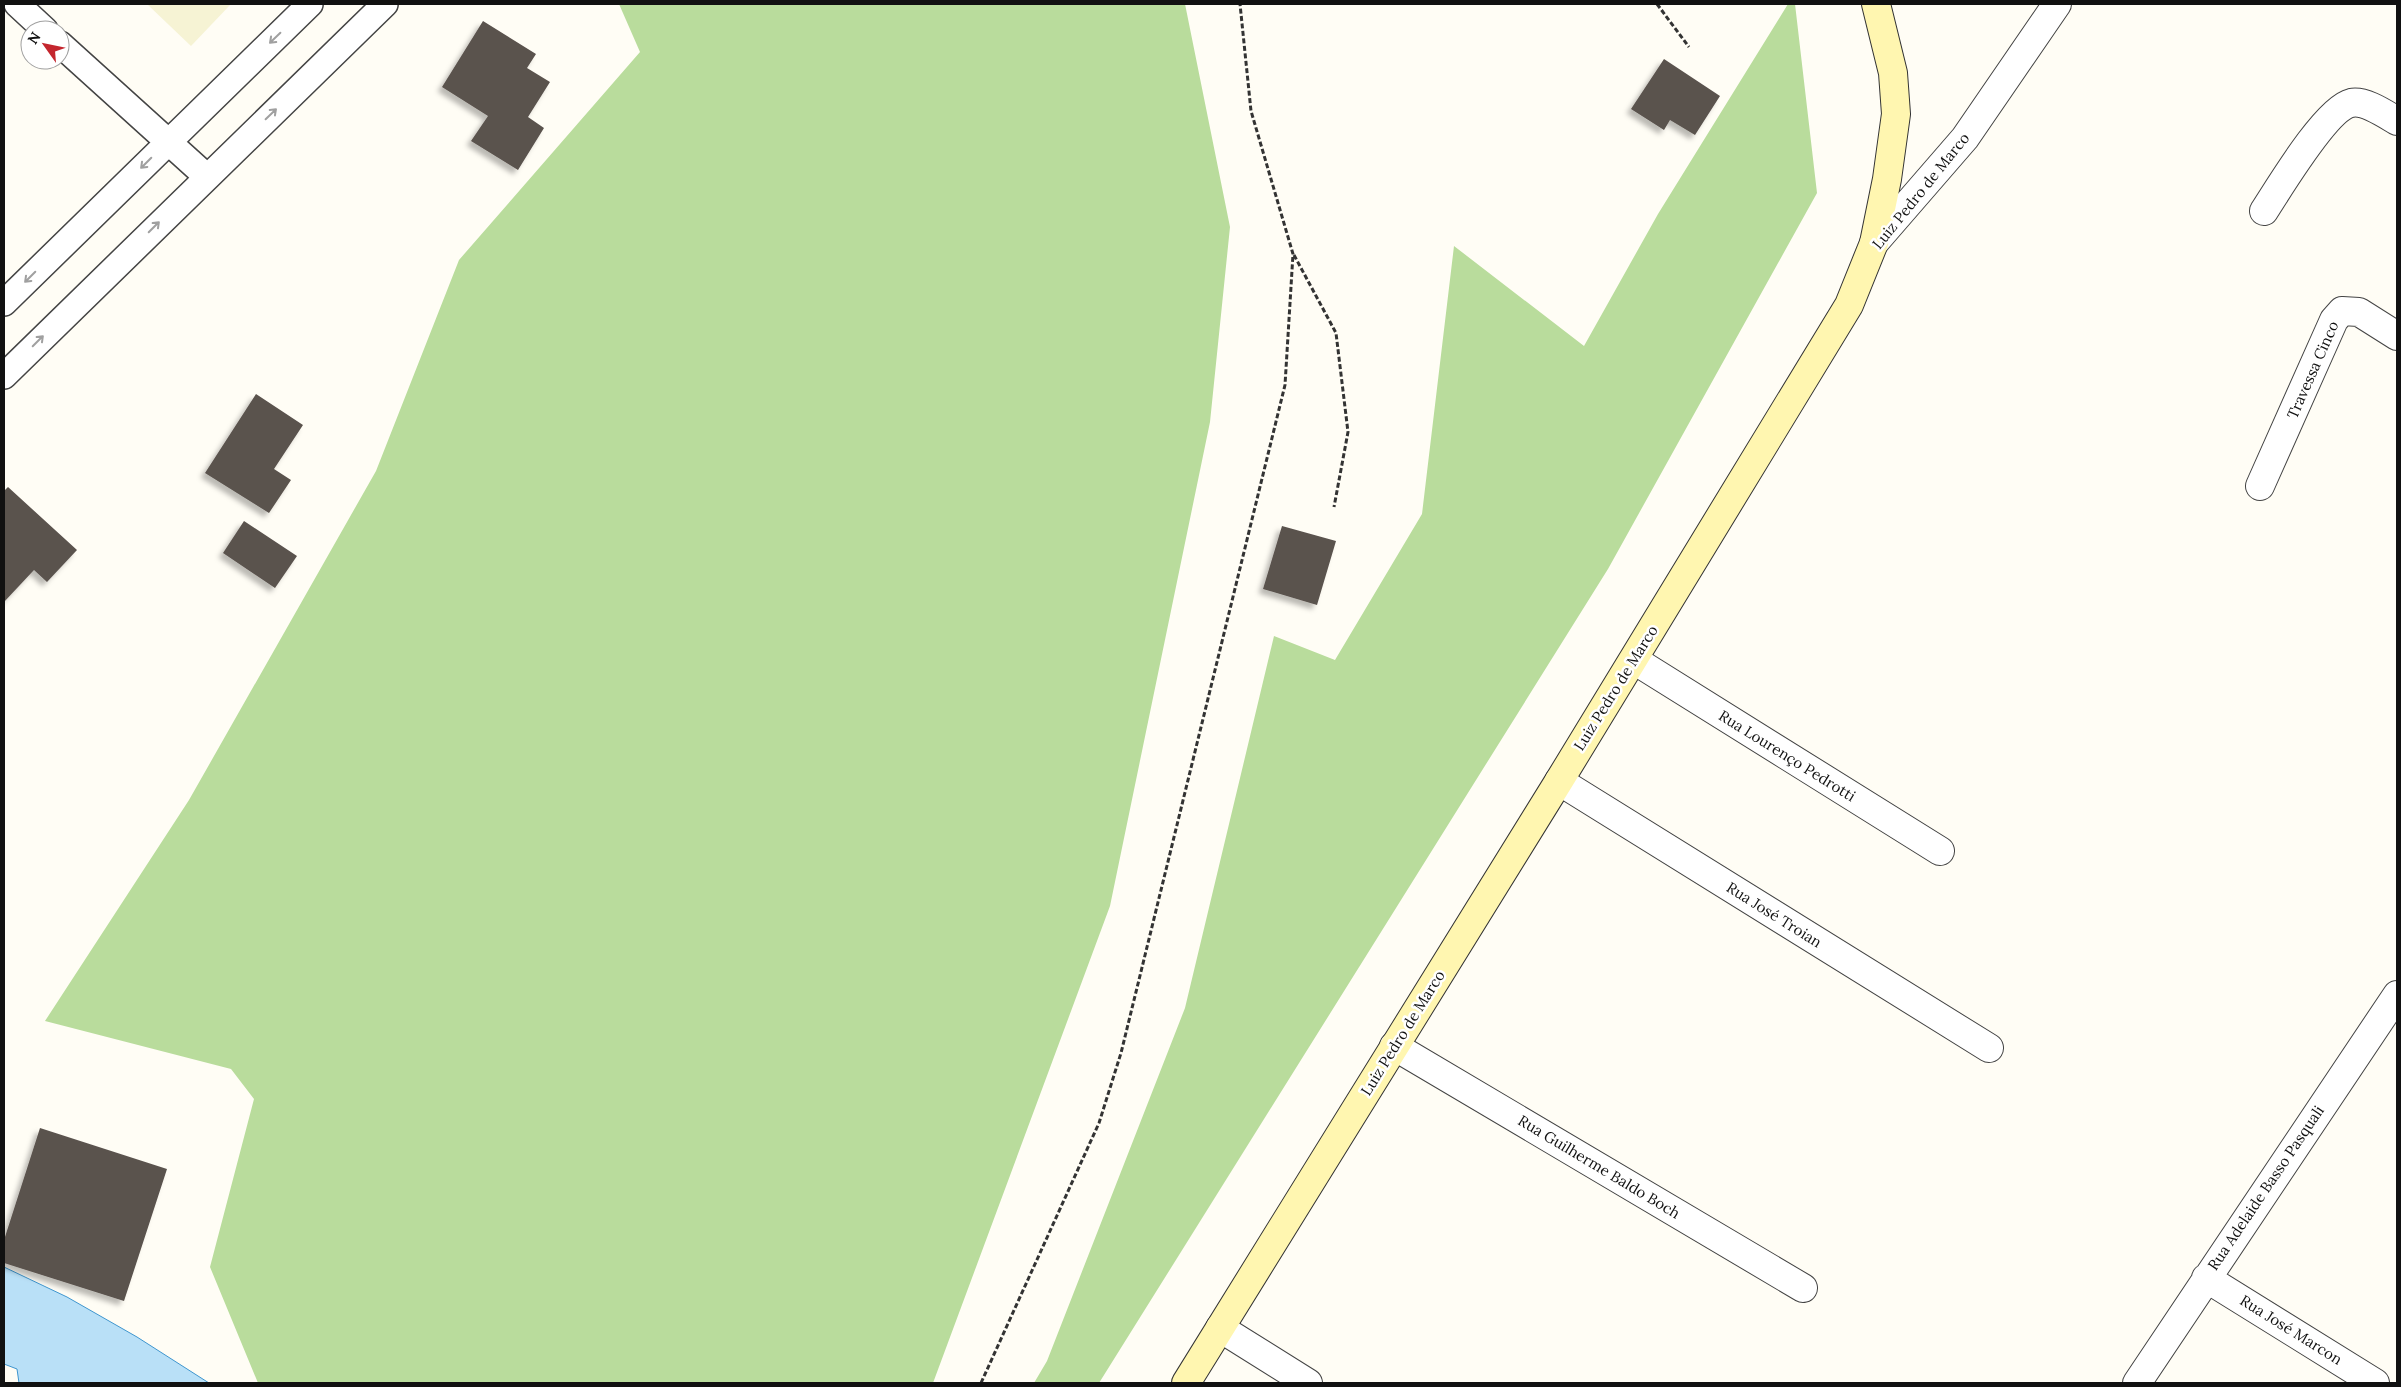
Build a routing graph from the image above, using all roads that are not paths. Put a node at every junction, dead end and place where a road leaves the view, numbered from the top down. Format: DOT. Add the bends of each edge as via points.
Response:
graph roads {
  1 [pos="17,4"];
  2 [pos="310,4"];
  3 [pos="385,4"];
  4 [pos="1876,4"];
  5 [pos="2058,4"];
  6 [pos="34,20"];
  7 [pos="70,53"];
  8 [pos="2397,121"];
  9 [pos="168,141"];
  10 [pos="206,176"];
  11 [pos="2264,211"];
  12 [pos="1874,244"];
  13 [pos="4,303"];
  14 [pos="2397,336"];
  15 [pos="4,376"];
  16 [pos="2260,486"];
  17 [pos="1634,660"];
  18 [pos="1559,781"];
  19 [pos="1940,851"];
  20 [pos="2397,995"];
  21 [pos="1394,1046"];
  22 [pos="1989,1048"];
  23 [pos="2206,1278"];
  24 [pos="1803,1288"];
  25 [pos="1220,1328"];
  26 [pos="1186,1383"];
  27 [pos="1308,1383"];
  28 [pos="2137,1383"];
  29 [pos="2375,1383"];
  1 -- 6 [label="lane"];
  2 -- 9 [label="lane, one-way"];
  10 -- 3 [label="lane, one-way"];
  4 -- 12 [label="main road" via="1893,73 1896,114"];
  5 -- 12 [label="street, Luiz Pedro de Marco" via="1965,138"];
  7 -- 9 [label="lane"];
  8 -- 11 [label="street" via="2376,109 2353,103 2339,108 2297,161"];
  9 -- 10 [label="lane"];
  9 -- 13 [label="lane, one-way"];
  15 -- 10 [label="lane, one-way"];
  12 -- 17 [label="main road, Luiz Pedro de Marco" via="1849,306"];
  14 -- 16 [label="street, Travessa Cinco" via="2359,312 2342,311 2334,320"];
  17 -- 18 [label="main road, Luiz Pedro de Marco"];
  17 -- 19 [label="street, Rua Lourenço Pedrotti"];
  18 -- 21 [label="main road, Luiz Pedro de Marco"];
  18 -- 22 [label="street, Rua José Troian"];
  20 -- 23 [label="street, Rua Adelaide Basso Pasquali"];
  21 -- 24 [label="street, Rua Guilherme Baldo Boch"];
  21 -- 25 [label="main road, Luiz Pedro de Marco"];
  23 -- 28 [label="street, Rua Adelaide Basso Pasquali"];
  23 -- 29 [label="street, Rua José Marcon"];
  25 -- 26 [label="main road, Luiz Pedro de Marco"];
  25 -- 27 [label="street"];
}
